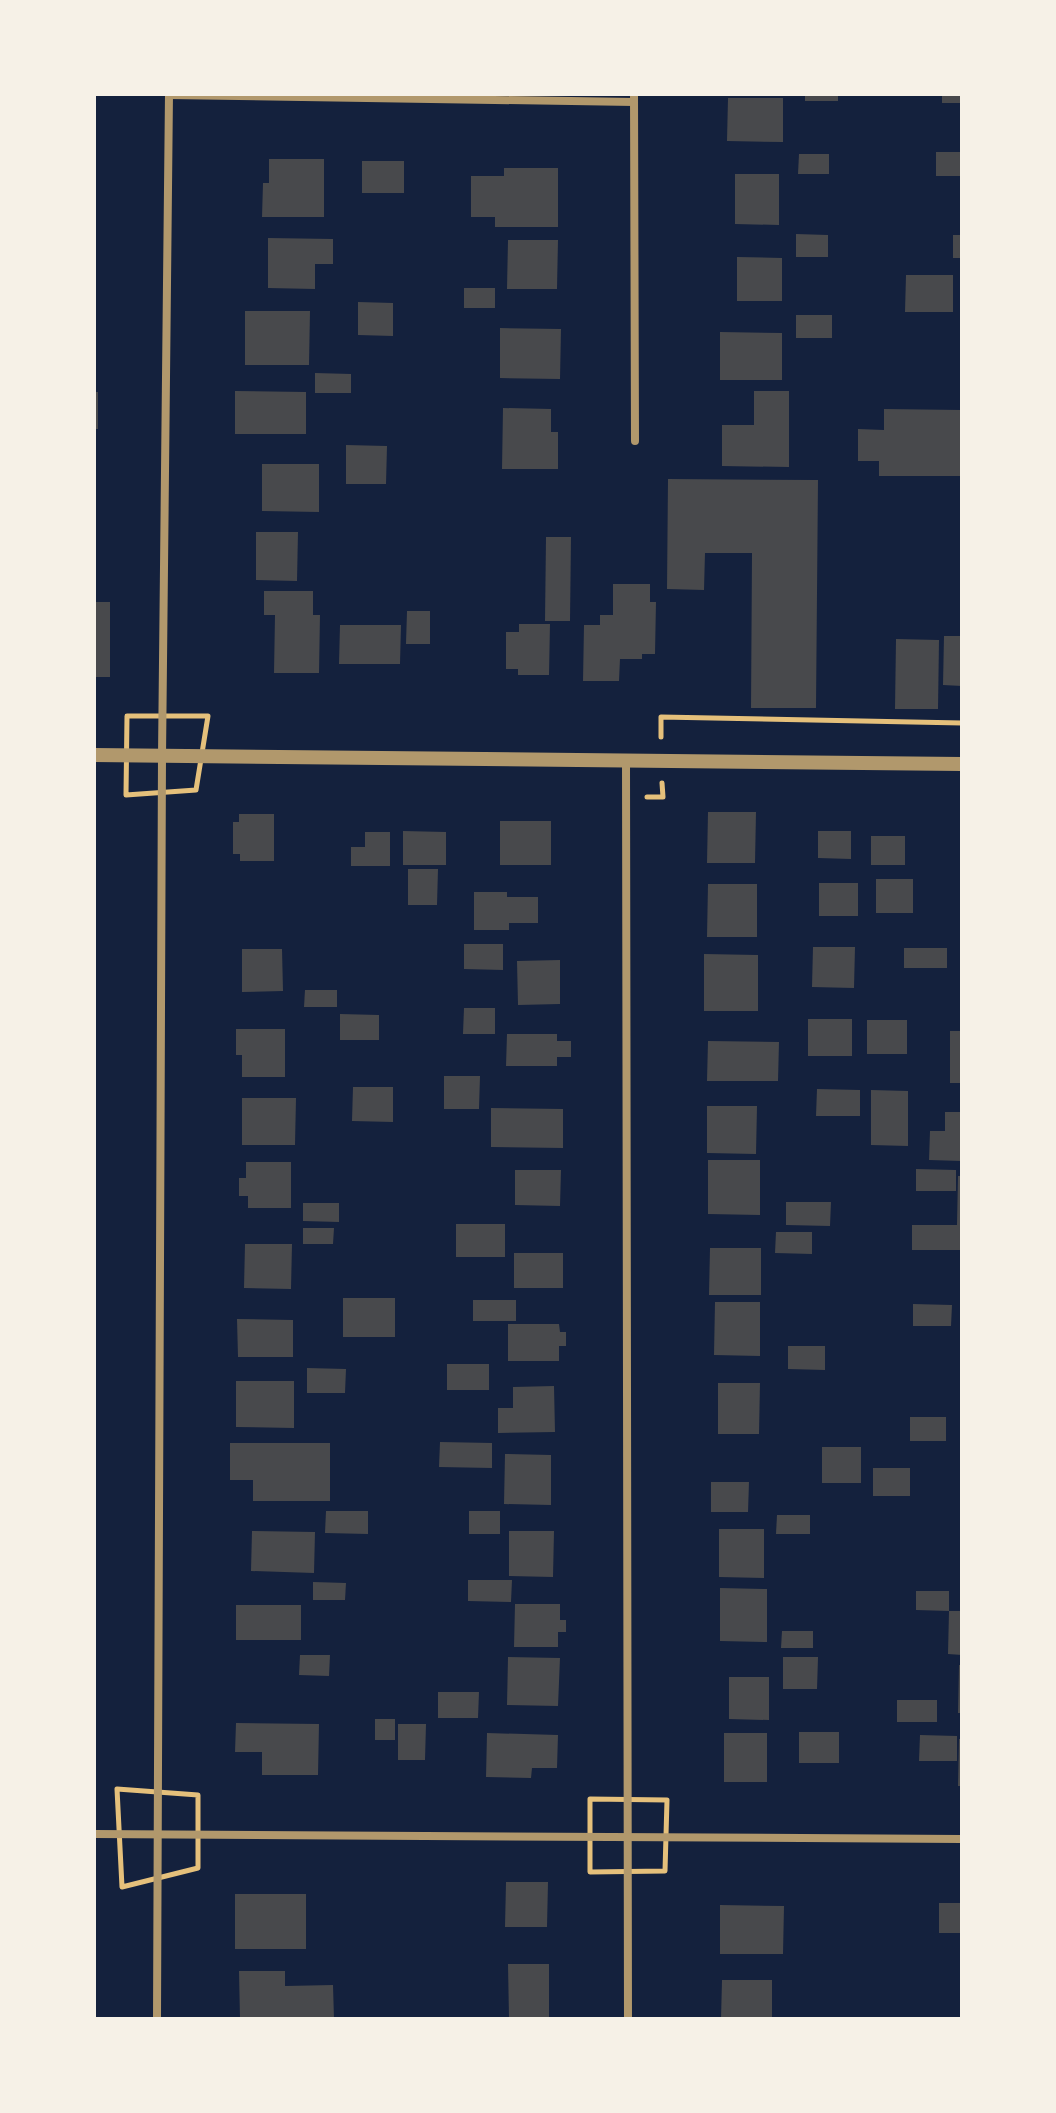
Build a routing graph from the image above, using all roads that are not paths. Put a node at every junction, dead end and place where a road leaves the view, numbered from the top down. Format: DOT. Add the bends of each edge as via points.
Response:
graph roads {
  1 [pos="169,94"];
  2 [pos="634,98"];
  3 [pos="635,441"];
  4 [pos="94,755"];
  5 [pos="162,756"];
  6 [pos="626,761"];
  7 [pos="962,764"];
  8 [pos="94,1834"];
  9 [pos="157,1835"];
  10 [pos="627,1838"];
  11 [pos="962,1839"];
  12 [pos="157,2019"];
  13 [pos="628,2019"];
  1 -- 2 [label="street"];
  1 -- 5 [label="street"];
  2 -- 3 [label="street"];
  4 -- 5 [label="street"];
  5 -- 6 [label="street"];
  5 -- 9 [label="street"];
  6 -- 7 [label="street"];
  6 -- 10 [label="street"];
  8 -- 9 [label="street"];
  9 -- 10 [label="street"];
  9 -- 12 [label="street"];
  10 -- 11 [label="street"];
  10 -- 13 [label="street"];
}
